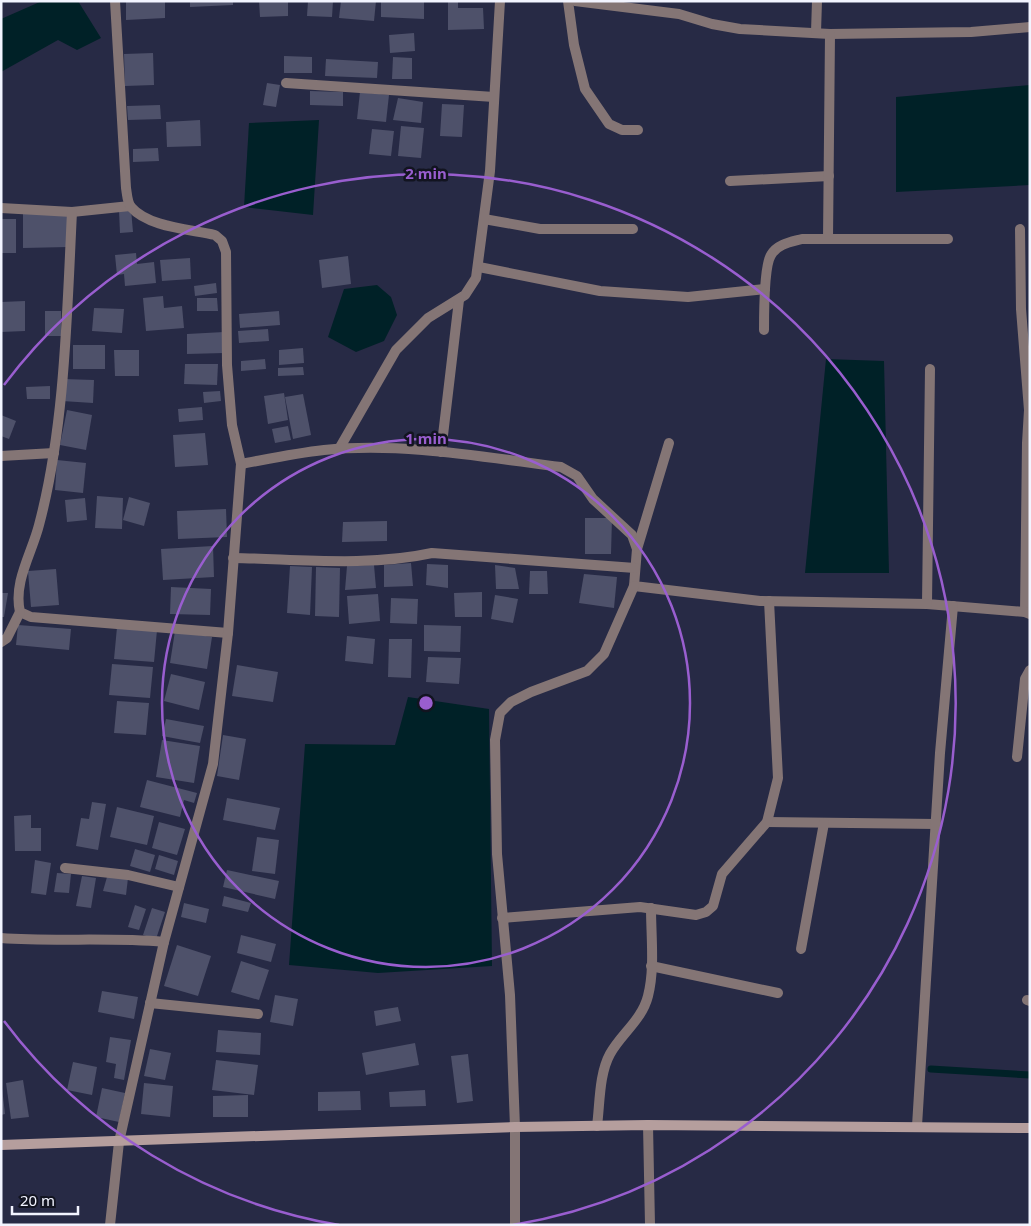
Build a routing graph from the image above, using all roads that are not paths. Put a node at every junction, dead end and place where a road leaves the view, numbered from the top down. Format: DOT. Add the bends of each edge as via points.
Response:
graph roads {
  1 [pos="115,1"];
  2 [pos="500,1"];
  3 [pos="568,1"];
  4 [pos="575,1"];
  5 [pos="817,1"];
  6 [pos="620,4"];
  7 [pos="1030,27"];
  8 [pos="816,32"];
  9 [pos="830,34"];
  10 [pos="286,83"];
  11 [pos="494,97"];
  12 [pos="638,130"];
  13 [pos="829,176"];
  14 [pos="730,180"];
  15 [pos="130,206"];
  16 [pos="1,208"];
  17 [pos="72,212"];
  18 [pos="484,219"];
  19 [pos="633,229"];
  20 [pos="1020,229"];
  21 [pos="828,239"];
  22 [pos="948,239"];
  23 [pos="479,267"];
  24 [pos="765,289"];
  25 [pos="459,300"];
  26 [pos="1026,308"];
  27 [pos="764,330"];
  28 [pos="930,369"];
  29 [pos="1030,410"];
  30 [pos="669,443"];
  31 [pos="339,449"];
  32 [pos="441,452"];
  33 [pos="54,453"];
  34 [pos="1,456"];
  35 [pos="241,464"];
  36 [pos="1028,504"];
  37 [pos="637,548"];
  38 [pos="233,558"];
  39 [pos="635,568"];
  40 [pos="634,586"];
  41 [pos="769,601"];
  42 [pos="927,604"];
  43 [pos="953,606"];
  44 [pos="20,612"];
  45 [pos="1027,613"];
  46 [pos="228,633"];
  47 [pos="1,642"];
  48 [pos="1030,670"];
  49 [pos="1017,757"];
  50 [pos="767,822"];
  51 [pos="824,823"];
  52 [pos="936,824"];
  53 [pos="65,868"];
  54 [pos="179,887"];
  55 [pos="651,908"];
  56 [pos="502,918"];
  57 [pos="1,938"];
  58 [pos="164,942"];
  59 [pos="801,949"];
  60 [pos="651,966"];
  61 [pos="778,993"];
  62 [pos="150,1003"];
  63 [pos="258,1014"];
  64 [pos="648,1125"];
  65 [pos="597,1126"];
  66 [pos="917,1126"];
  67 [pos="515,1127"];
  68 [pos="1030,1128"];
  69 [pos="119,1142"];
  70 [pos="1,1145"];
  71 [pos="110,1225"];
  72 [pos="515,1225"];
  73 [pos="650,1225"];
  1 -- 15 [label="street" via="126,188"];
  2 -- 11 [label="street"];
  3 -- 12 [label="street" via="585,89 609,124 622,130"];
  4 -- 6 [label="street"];
  5 -- 8 [label="street"];
  6 -- 8 [label="street" via="740,29"];
  7 -- 9 [label="street" via="971,32"];
  8 -- 9 [label="street"];
  9 -- 13 [label="street"];
  10 -- 11 [label="street"];
  11 -- 18 [label="street"];
  13 -- 14 [label="street"];
  13 -- 21 [label="street"];
  15 -- 17 [label="street"];
  15 -- 35 [label="street" via="154,223 215,235 222,241 226,252 227,365 232,425"];
  16 -- 17 [label="street"];
  17 -- 33 [label="street"];
  18 -- 19 [label="street" via="540,229"];
  18 -- 23 [label="street"];
  20 -- 26 [label="street"];
  21 -- 22 [label="street"];
  21 -- 24 [label="street" via="802,239 782,245 770,255"];
  23 -- 24 [label="street" via="600,291 688,297"];
  23 -- 25 [label="street" via="476,278"];
  24 -- 27 [label="street"];
  25 -- 31 [label="street" via="428,318 396,350"];
  25 -- 32 [label="street"];
  26 -- 29 [label="street"];
  28 -- 42 [label="street"];
  29 -- 36 [label="street"];
  30 -- 37 [label="street"];
  31 -- 32 [label="street"];
  31 -- 35 [label="street"];
  32 -- 37 [label="street" via="561,467 577,476 593,499 632,535"];
  33 -- 34 [label="street"];
  33 -- 44 [label="street" via="39,525 20,582 17,598"];
  35 -- 38 [label="street"];
  36 -- 45 [label="street"];
  37 -- 39 [label="street"];
  38 -- 39 [label="street" via="343,560 408,558 432,553"];
  38 -- 46 [label="street"];
  39 -- 40 [label="street"];
  40 -- 41 [label="street"];
  40 -- 56 [label="street" via="604,654 587,671 531,692 511,702 500,713 495,740"];
  41 -- 42 [label="street"];
  41 -- 50 [label="street" via="779,754 778,778"];
  42 -- 43 [label="street"];
  43 -- 45 [label="street"];
  43 -- 52 [label="street"];
  44 -- 46 [label="street" via="31,617"];
  44 -- 47 [label="street" via="7,638"];
  46 -- 54 [label="street" via="213,764"];
  48 -- 49 [label="street" via="1025,679"];
  50 -- 51 [label="street"];
  50 -- 55 [label="street" via="722,874 713,906 706,912 696,915"];
  51 -- 52 [label="street"];
  51 -- 59 [label="street"];
  52 -- 66 [label="street"];
  53 -- 54 [label="street" via="128,875"];
  54 -- 58 [label="street"];
  55 -- 56 [label="street"];
  55 -- 60 [label="street"];
  56 -- 67 [label="street" via="510,995"];
  57 -- 58 [label="street" via="49,942 131,939"];
  58 -- 62 [label="street"];
  60 -- 61 [label="street"];
  60 -- 65 [label="street" via="648,997 605,1065"];
  62 -- 63 [label="street"];
  62 -- 69 [label="street"];
  64 -- 65 [label="street"];
  64 -- 66 [label="street"];
  64 -- 73 [label="street"];
  65 -- 67 [label="street"];
  66 -- 68 [label="street"];
  67 -- 69 [label="street"];
  67 -- 72 [label="street"];
  69 -- 70 [label="street"];
  69 -- 71 [label="street"];
}
